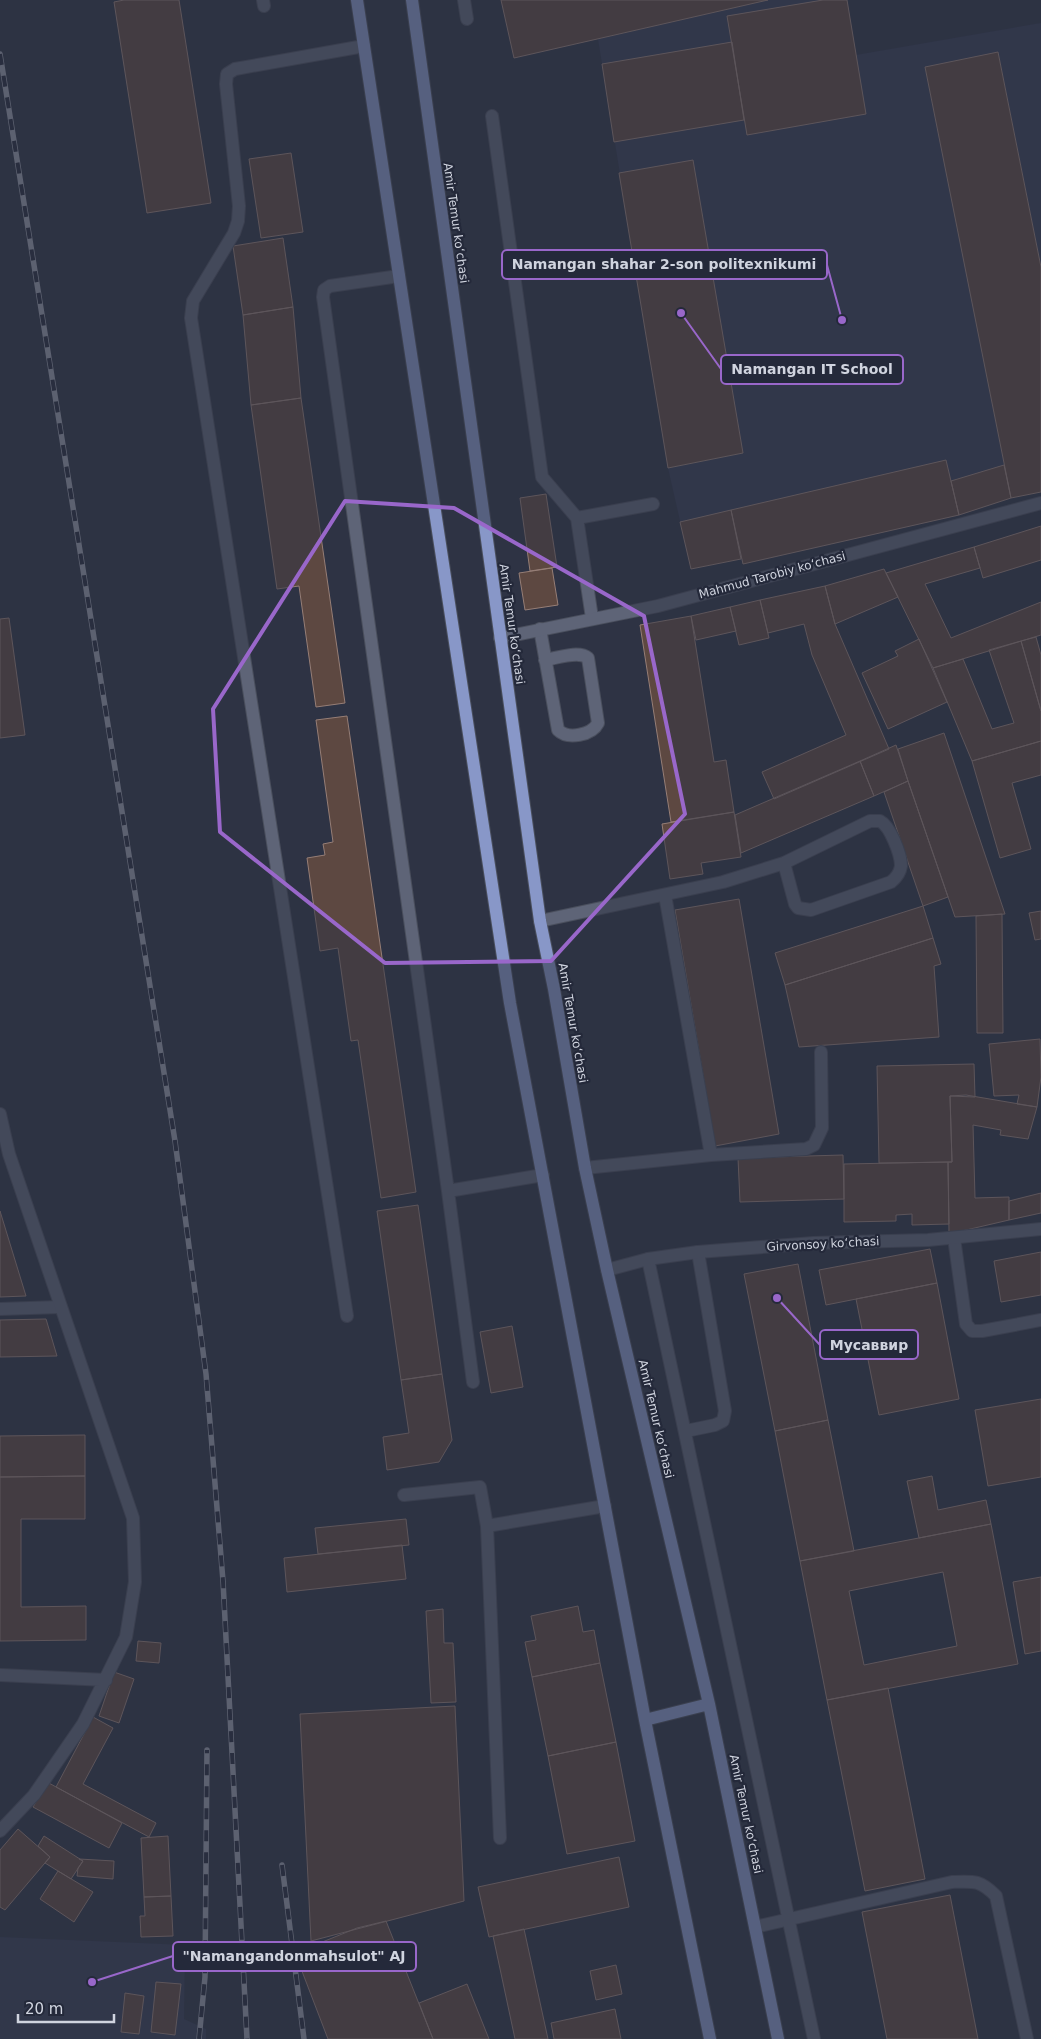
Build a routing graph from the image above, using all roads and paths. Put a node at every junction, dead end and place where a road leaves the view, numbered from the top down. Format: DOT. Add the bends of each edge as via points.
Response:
graph roads {
  1 [pos="357,0"];
  2 [pos="412,0"];
  3 [pos="464,0"];
  4 [pos="467,19"];
  5 [pos="364,46"];
  6 [pos="492,116"];
  7 [pos="399,276"];
  8 [pos="1041,503"];
  9 [pos="653,504"];
  10 [pos="577,518"];
  11 [pos="592,618"];
  12 [pos="540,630"];
  13 [pos="500,638"];
  14 [pos="545,660"];
  15 [pos="784,863"];
  16 [pos="665,895"];
  17 [pos="540,921"];
  18 [pos="821,1052"];
  19 [pos="0,1114"];
  20 [pos="711,1155"];
  21 [pos="585,1168"];
  22 [pos="542,1175"];
  23 [pos="448,1191"];
  24 [pos="1041,1229"];
  25 [pos="954,1238"];
  26 [pos="698,1252"];
  27 [pos="648,1259"];
  28 [pos="607,1270"];
  29 [pos="60,1307"];
  30 [pos="0,1309"];
  31 [pos="347,1316"];
  32 [pos="1041,1320"];
  33 [pos="473,1382"];
  34 [pos="686,1431"];
  35 [pos="404,1496"];
  36 [pos="605,1506"];
  37 [pos="486,1526"];
  38 [pos="0,1675"];
  39 [pos="106,1680"];
  40 [pos="709,1704"];
  41 [pos="645,1720"];
  42 [pos="0,1831"];
  43 [pos="500,1838"];
  44 [pos="790,1919"];
  45 [pos="755,1927"];
  46 [pos="710,2039"];
  47 [pos="778,2039"];
  48 [pos="814,2039"];
  49 [pos="1027,2039"];
  1 -- 5 [label="main road"];
  2 -- 13 [label="main road, Amir Temur koʻchasi"];
  3 -- 4 [label="street"];
  5 -- 7 [label="main road"];
  5 -- 31 [label="street" via="235,69 227,74 238,221 193,301 191,318"];
  6 -- 10 [label="street" via="542,477"];
  7 -- 22 [label="main road" via="510,1003"];
  7 -- 23 [label="street" via="330,286 324,290 323,297"];
  8 -- 11 [label="street, Mahmud Tarobiy koʻchasi" via="658,606"];
  9 -- 10 [label="street"];
  10 -- 11 [label="street"];
  11 -- 12 [label="street, Mahmud Tarobiy koʻchasi"];
  12 -- 13 [label="street, Mahmud Tarobiy koʻchasi"];
  12 -- 14 [label="street"];
  13 -- 17 [label="main road, Amir Temur koʻchasi"];
  14 -- 14 [label="street" via="579,654 588,658 598,723 596,728 571,736 558,730"];
  15 -- 15 [label="street" via="870,821 880,820 890,829 901,865 896,878 890,882 811,910 798,908 795,904"];
  15 -- 16 [label="street" via="723,882"];
  16 -- 17 [label="street"];
  16 -- 20 [label="street"];
  17 -- 21 [label="main road, Amir Temur koʻchasi"];
  18 -- 20 [label="street" via="822,1128 814,1145 806,1149"];
  19 -- 29 [label="street" via="9,1154"];
  20 -- 21 [label="street"];
  21 -- 28 [label="main road, Amir Temur koʻchasi"];
  22 -- 23 [label="street"];
  22 -- 36 [label="main road"];
  23 -- 33 [label="street"];
  24 -- 25 [label="street, Girvonsoy koʻchasi"];
  25 -- 26 [label="street, Girvonsoy koʻchasi" via="814,1243"];
  25 -- 32 [label="street" via="966,1324 972,1331"];
  26 -- 27 [label="street, Girvonsoy koʻchasi"];
  26 -- 34 [label="street" via="725,1411 723,1421"];
  27 -- 28 [label="street, Girvonsoy koʻchasi"];
  27 -- 34 [label="street"];
  28 -- 40 [label="main road, Amir Temur koʻchasi"];
  29 -- 30 [label="street"];
  29 -- 39 [label="street" via="133,1518 135,1582 126,1637"];
  34 -- 44 [label="street"];
  35 -- 37 [label="street" via="480,1487"];
  36 -- 37 [label="street"];
  36 -- 41 [label="main road"];
  37 -- 43 [label="street"];
  38 -- 39 [label="street"];
  39 -- 42 [label="street" via="83,1724 34,1795"];
  40 -- 41 [label="main road"];
  40 -- 45 [label="main road, Amir Temur koʻchasi"];
  41 -- 46 [label="main road"];
  44 -- 45 [label="street"];
  44 -- 48 [label="street"];
  44 -- 49 [label="street" via="952,1882 974,1881 985,1885 996,1896"];
  45 -- 47 [label="main road, Amir Temur koʻchasi"];
}
